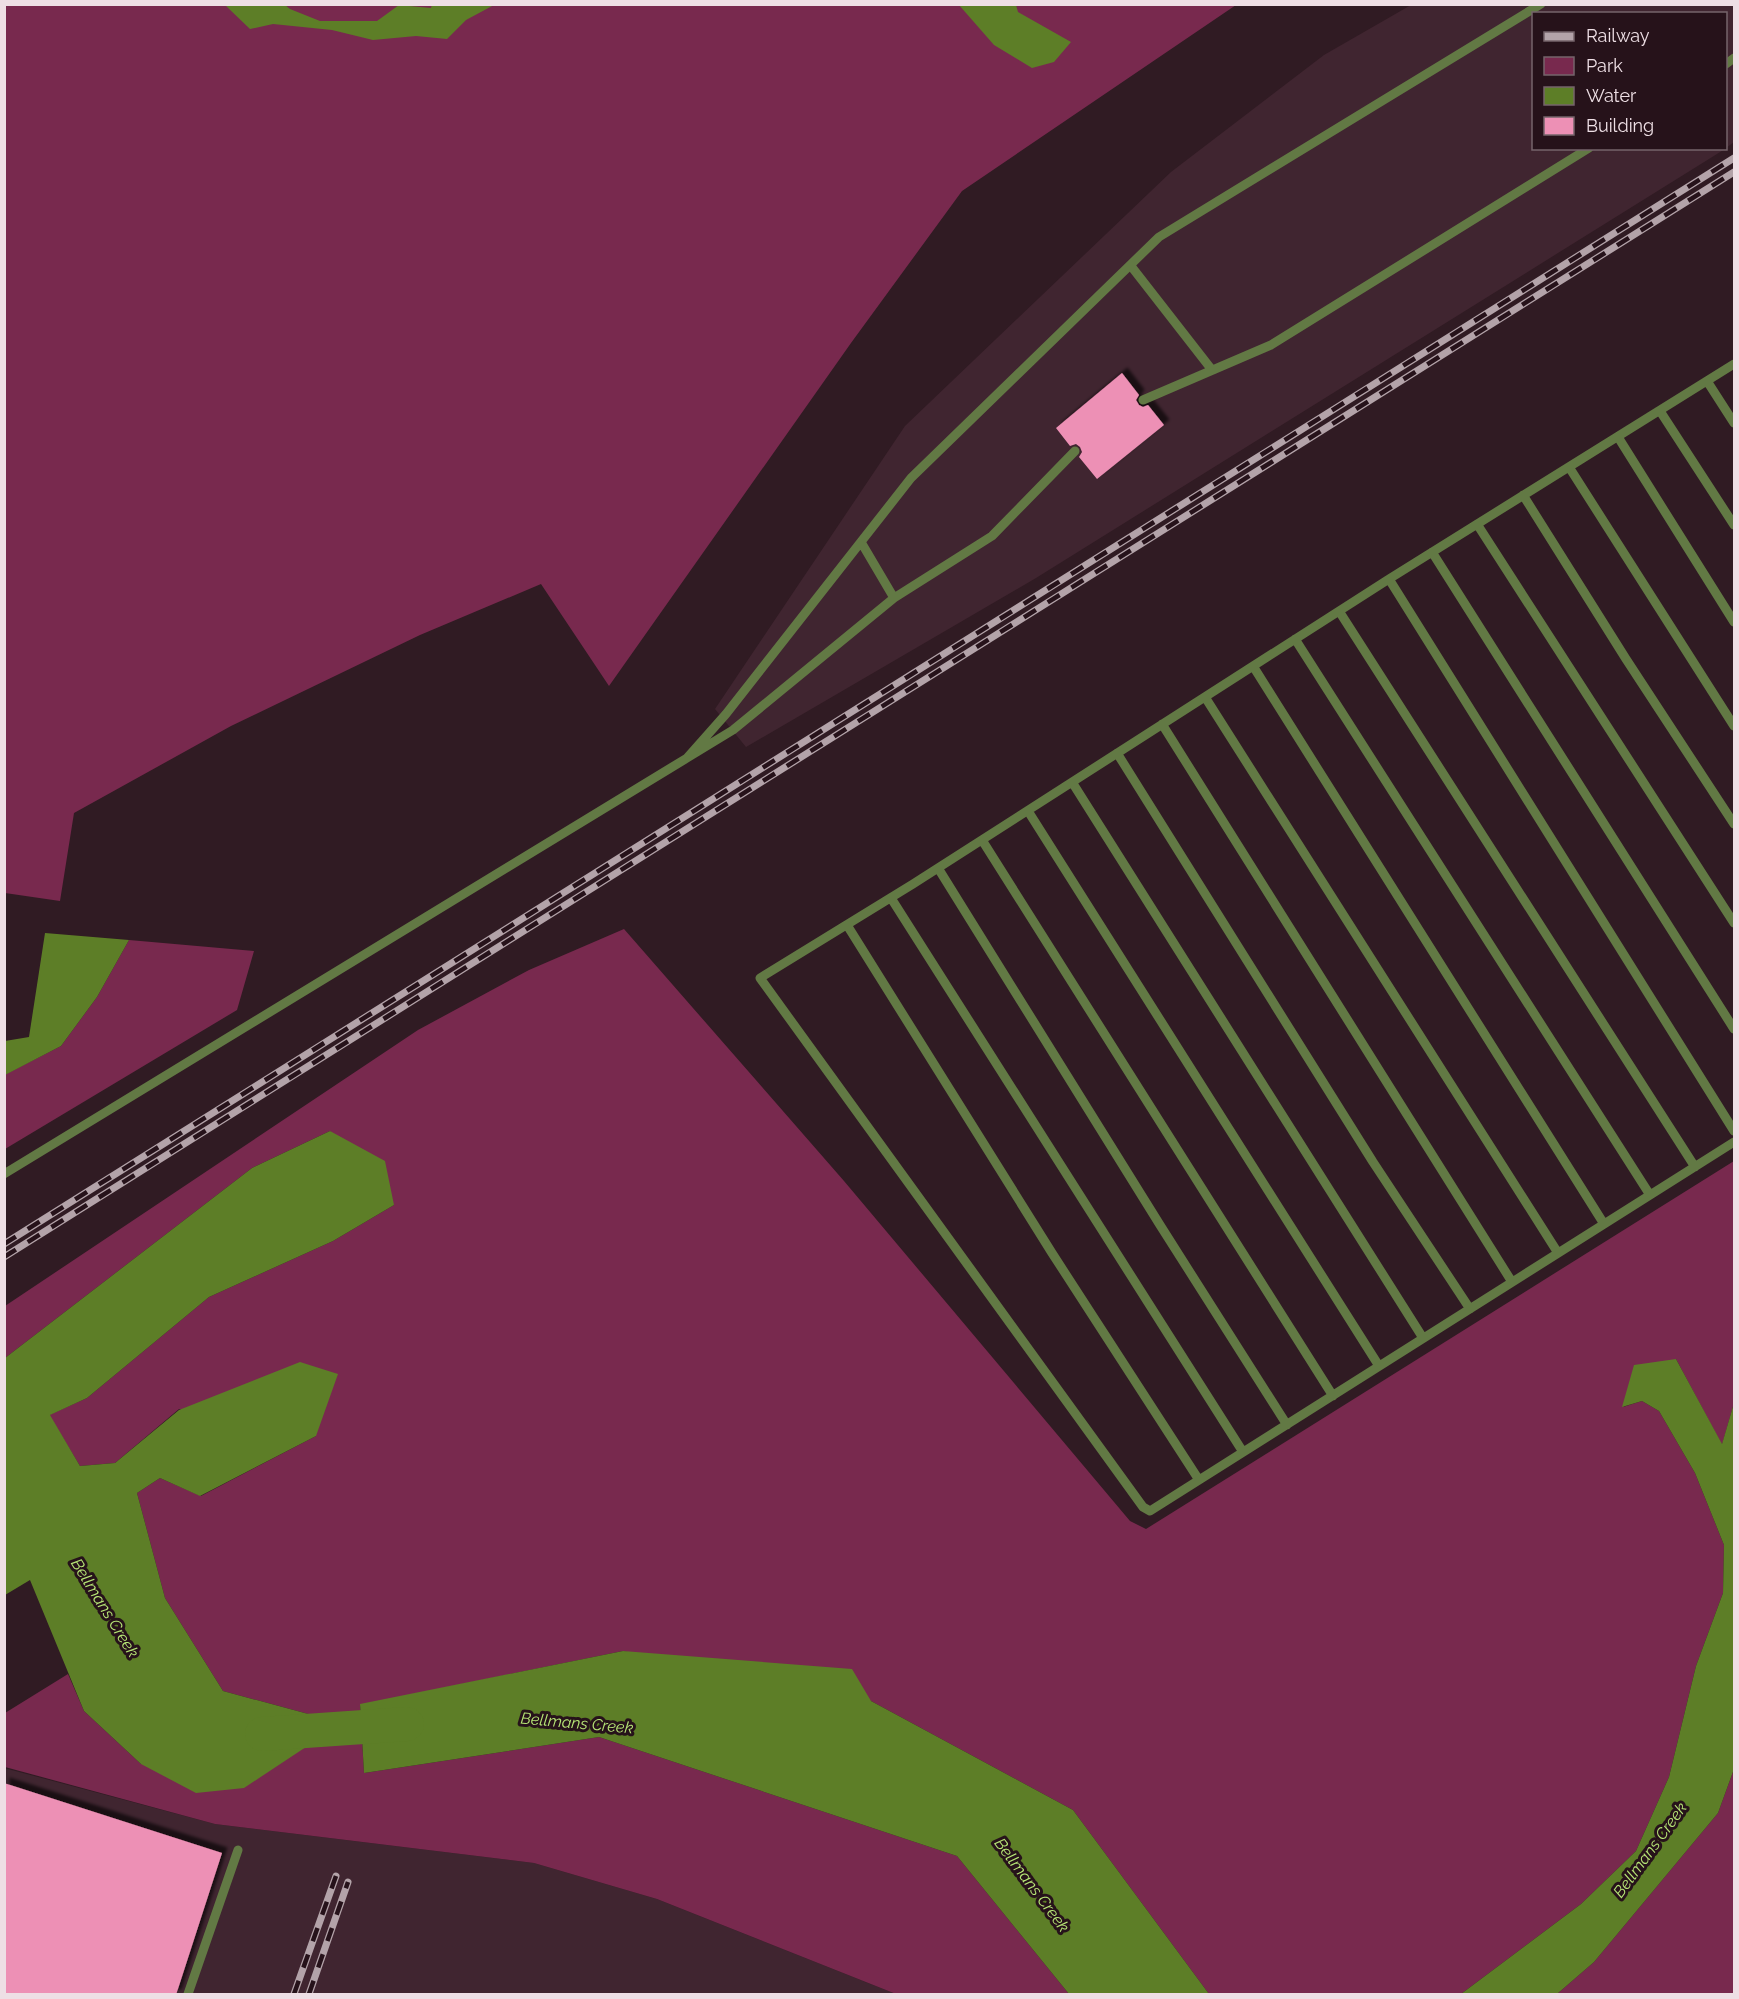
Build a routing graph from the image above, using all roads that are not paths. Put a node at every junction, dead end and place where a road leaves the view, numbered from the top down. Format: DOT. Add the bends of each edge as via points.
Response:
graph roads {
  1 [pos="1541,4"];
  2 [pos="1586,150"];
  3 [pos="1131,266"];
  4 [pos="1734,364"];
  5 [pos="1212,370"];
  6 [pos="1707,381"];
  7 [pos="1143,400"];
  8 [pos="1660,411"];
  9 [pos="1734,423"];
  10 [pos="1618,436"];
  11 [pos="1075,451"];
  12 [pos="1569,467"];
  13 [pos="1524,495"];
  14 [pos="1477,524"];
  15 [pos="1734,525"];
  16 [pos="861,542"];
  17 [pos="1432,552"];
  18 [pos="1389,579"];
  19 [pos="894,598"];
  20 [pos="1339,610"];
  21 [pos="1734,622"];
  22 [pos="1295,639"];
  23 [pos="1253,666"];
  24 [pos="1205,697"];
  25 [pos="1162,724"];
  26 [pos="1734,726"];
  27 [pos="1117,753"];
  28 [pos="687,758"];
  29 [pos="1072,782"];
  30 [pos="1028,811"];
  31 [pos="1734,824"];
  32 [pos="982,840"];
  33 [pos="938,868"];
  34 [pos="891,898"];
  35 [pos="1734,922"];
  36 [pos="847,925"];
  37 [pos="1734,1029"];
  38 [pos="1734,1131"];
  39 [pos="1734,1142"];
  40 [pos="1695,1167"];
  41 [pos="4,1174"];
  42 [pos="1650,1195"];
  43 [pos="1604,1224"];
  44 [pos="1558,1254"];
  45 [pos="1512,1282"];
  46 [pos="1470,1309"];
  47 [pos="1423,1338"];
  48 [pos="1379,1366"];
  49 [pos="1333,1396"];
  50 [pos="1287,1425"];
  51 [pos="1243,1452"];
  52 [pos="1199,1480"];
  53 [pos="238,1850"];
  54 [pos="188,1995"];
  1 -- 3 [label="lane" via="1159,237"];
  2 -- 5 [label="lane" via="1271,345"];
  3 -- 5 [label="lane"];
  3 -- 16 [label="lane" via="911,478"];
  4 -- 6 [label="lane"];
  5 -- 7 [label="lane"];
  6 -- 8 [label="lane"];
  6 -- 9 [label="lane"];
  8 -- 10 [label="lane"];
  8 -- 15 [label="lane"];
  10 -- 12 [label="lane"];
  10 -- 21 [label="lane"];
  11 -- 19 [label="lane" via="992,536"];
  12 -- 13 [label="lane"];
  12 -- 26 [label="lane"];
  13 -- 14 [label="lane"];
  13 -- 31 [label="lane"];
  14 -- 17 [label="lane"];
  14 -- 35 [label="lane"];
  16 -- 19 [label="lane"];
  16 -- 28 [label="lane"];
  17 -- 18 [label="lane"];
  17 -- 37 [label="lane"];
  18 -- 20 [label="lane"];
  18 -- 38 [label="lane"];
  19 -- 28 [label="lane" via="733,730"];
  20 -- 22 [label="lane"];
  20 -- 40 [label="lane"];
  22 -- 23 [label="lane"];
  22 -- 42 [label="lane"];
  23 -- 24 [label="lane"];
  23 -- 43 [label="lane"];
  24 -- 25 [label="lane"];
  24 -- 44 [label="lane"];
  25 -- 27 [label="lane"];
  25 -- 45 [label="lane"];
  27 -- 29 [label="lane"];
  27 -- 46 [label="lane" via="1373,1162"];
  28 -- 41 [label="lane"];
  29 -- 30 [label="lane"];
  29 -- 47 [label="lane"];
  30 -- 32 [label="lane"];
  30 -- 48 [label="lane"];
  32 -- 33 [label="lane"];
  32 -- 49 [label="lane"];
  33 -- 34 [label="lane"];
  33 -- 50 [label="lane"];
  34 -- 36 [label="lane"];
  34 -- 51 [label="lane"];
  36 -- 52 [label="lane"];
  36 -- 52 [label="lane" via="760,978 1143,1507 1150,1511"];
  39 -- 40 [label="lane"];
  40 -- 42 [label="lane"];
  42 -- 43 [label="lane"];
  43 -- 44 [label="lane"];
  44 -- 45 [label="lane"];
  45 -- 46 [label="lane"];
  46 -- 47 [label="lane"];
  47 -- 48 [label="lane"];
  48 -- 49 [label="lane"];
  49 -- 50 [label="lane"];
  50 -- 51 [label="lane"];
  51 -- 52 [label="lane"];
  53 -- 54 [label="lane"];
}
